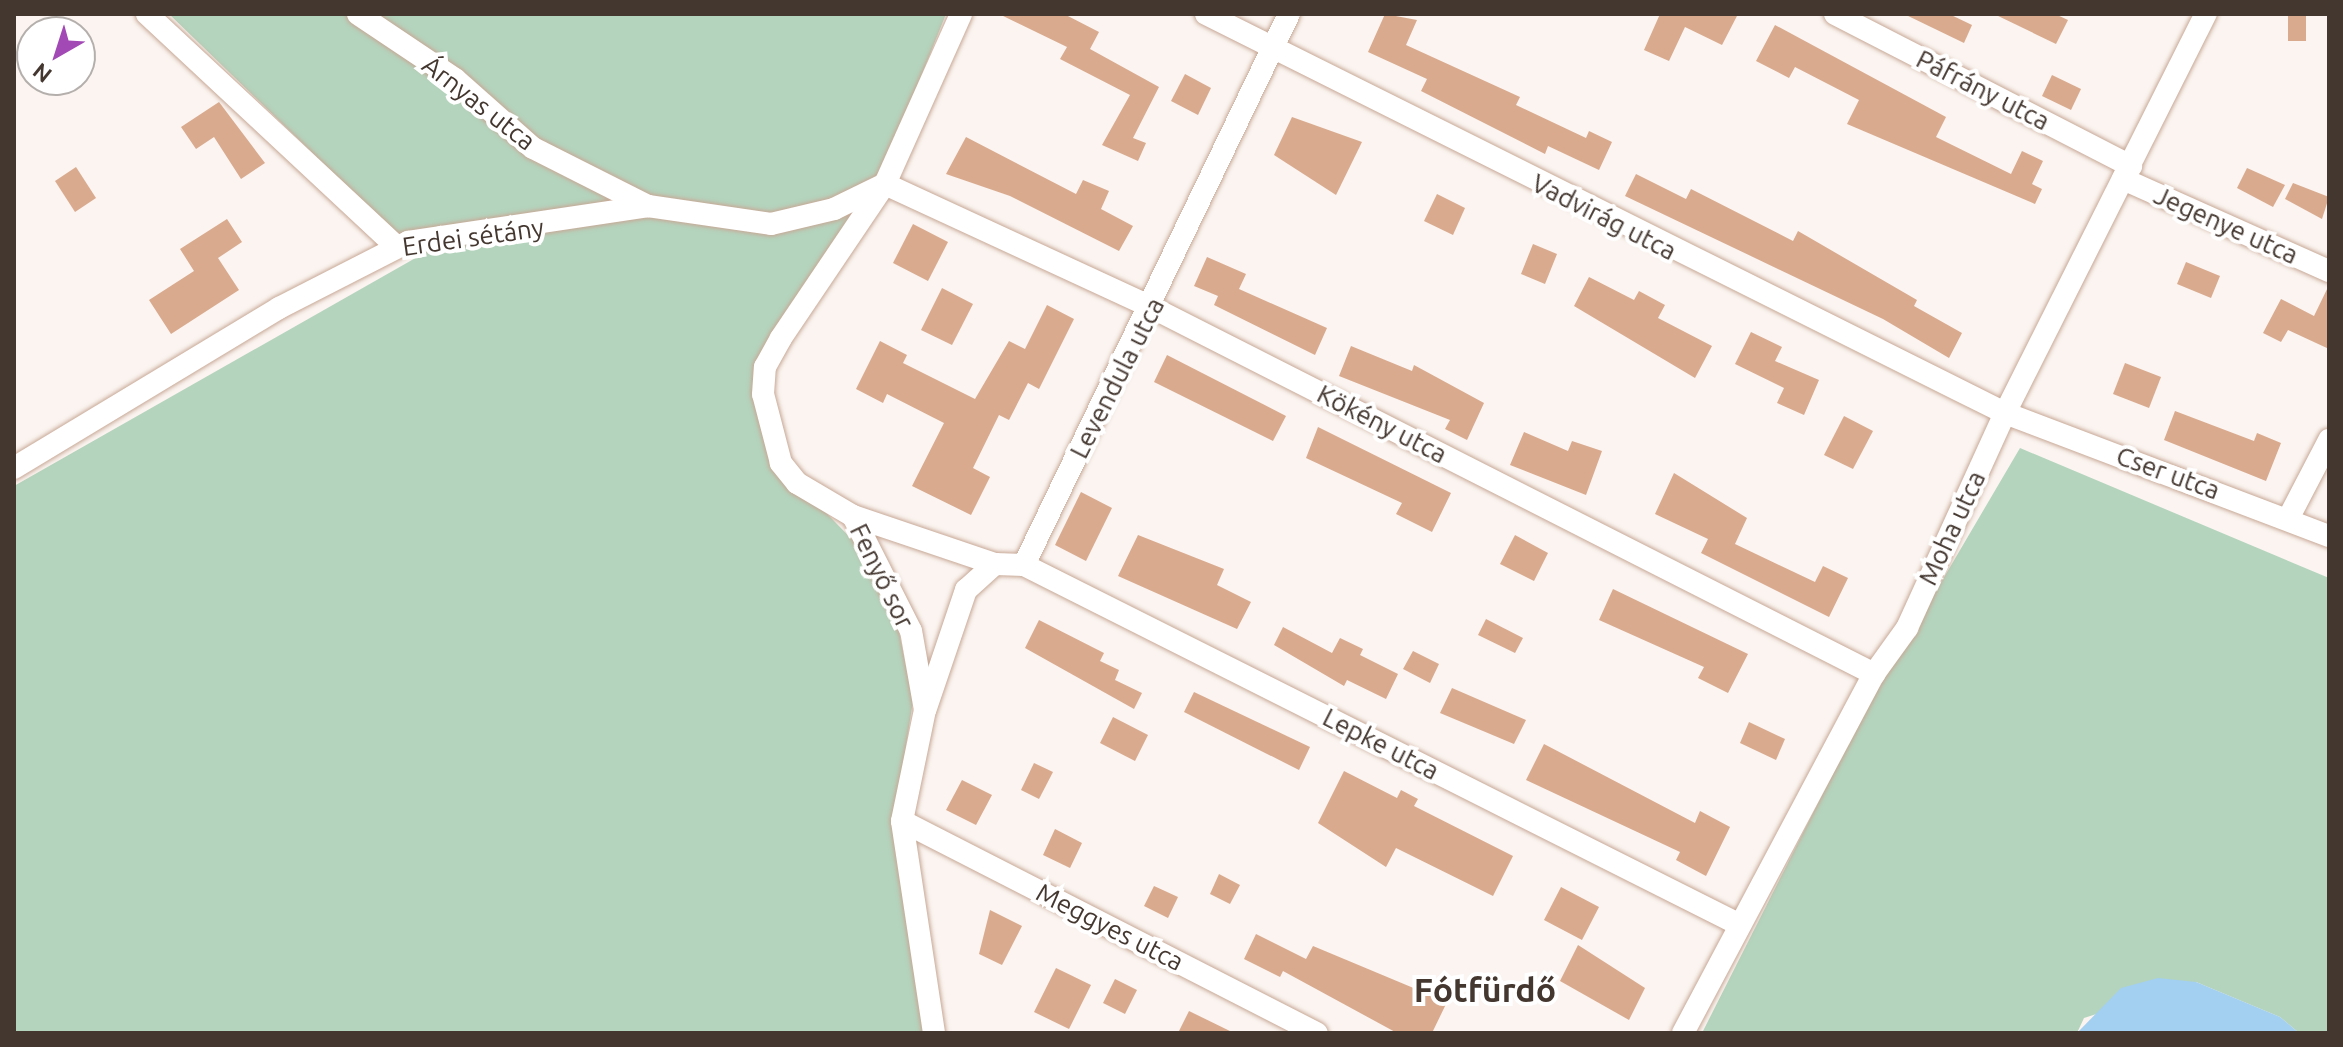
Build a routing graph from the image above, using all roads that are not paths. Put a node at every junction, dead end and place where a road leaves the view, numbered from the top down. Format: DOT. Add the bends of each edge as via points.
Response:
graph roads {
  1 [pos="147,14"];
  2 [pos="358,14"];
  3 [pos="961,14"];
  4 [pos="1206,14"];
  5 [pos="1289,14"];
  6 [pos="1835,14"];
  7 [pos="2206,14"];
  8 [pos="1274,48"];
  9 [pos="2127,172"];
  10 [pos="885,184"];
  11 [pos="648,206"];
  12 [pos="396,246"];
  13 [pos="2329,271"];
  14 [pos="1153,308"];
  15 [pos="2005,413"];
  16 [pos="2329,440"];
  17 [pos="14,468"];
  18 [pos="853,516"];
  19 [pos="2289,517"];
  20 [pos="2329,536"];
  21 [pos="995,564"];
  22 [pos="1024,565"];
  23 [pos="1874,674"];
  24 [pos="925,710"];
  25 [pos="902,821"];
  26 [pos="1738,924"];
  27 [pos="934,1033"];
  28 [pos="1317,1033"];
  29 [pos="1683,1033"];
  1 -- 12 [label="street"];
  2 -- 11 [label="street, Árnyas utca" via="455,79 533,148"];
  3 -- 10 [label="street, Fenyő sor"];
  4 -- 8 [label="street, Vadvirág utca"];
  5 -- 8 [label="street, Levendula utca"];
  6 -- 9 [label="street, Páfrány utca"];
  7 -- 9 [label="street, Moha utca"];
  8 -- 14 [label="street, Levendula utca"];
  8 -- 15 [label="street, Vadvirág utca"];
  9 -- 13 [label="street, Jegenye utca"];
  9 -- 15 [label="street, Moha utca"];
  10 -- 11 [label="street, Erdei sétány" via="834,209 771,224"];
  10 -- 14 [label="street, Kökény utca"];
  10 -- 18 [label="street, Fenyő sor" via="765,367 770,441 781,463 797,483"];
  11 -- 12 [label="street, Erdei sétány"];
  12 -- 17 [label="street, Erdei sétány"];
  14 -- 22 [label="street, Levendula utca"];
  14 -- 23 [label="street, Kökény utca"];
  15 -- 19 [label="street, Cser utca"];
  15 -- 23 [label="street, Moha utca" via="1907,628"];
  16 -- 19 [label="street"];
  18 -- 21 [label="street"];
  18 -- 24 [label="street, Fenyő sor" via="911,631"];
  19 -- 20 [label="street, Cser utca"];
  21 -- 22 [label="street"];
  21 -- 24 [label="street" via="966,590"];
  22 -- 26 [label="street, Lepke utca"];
  23 -- 26 [label="street, Moha utca"];
  24 -- 25 [label="street, Fenyő sor"];
  25 -- 27 [label="street, Fenyő sor"];
  25 -- 28 [label="street, Meggyes utca"];
  26 -- 29 [label="street, Moha utca"];
}
